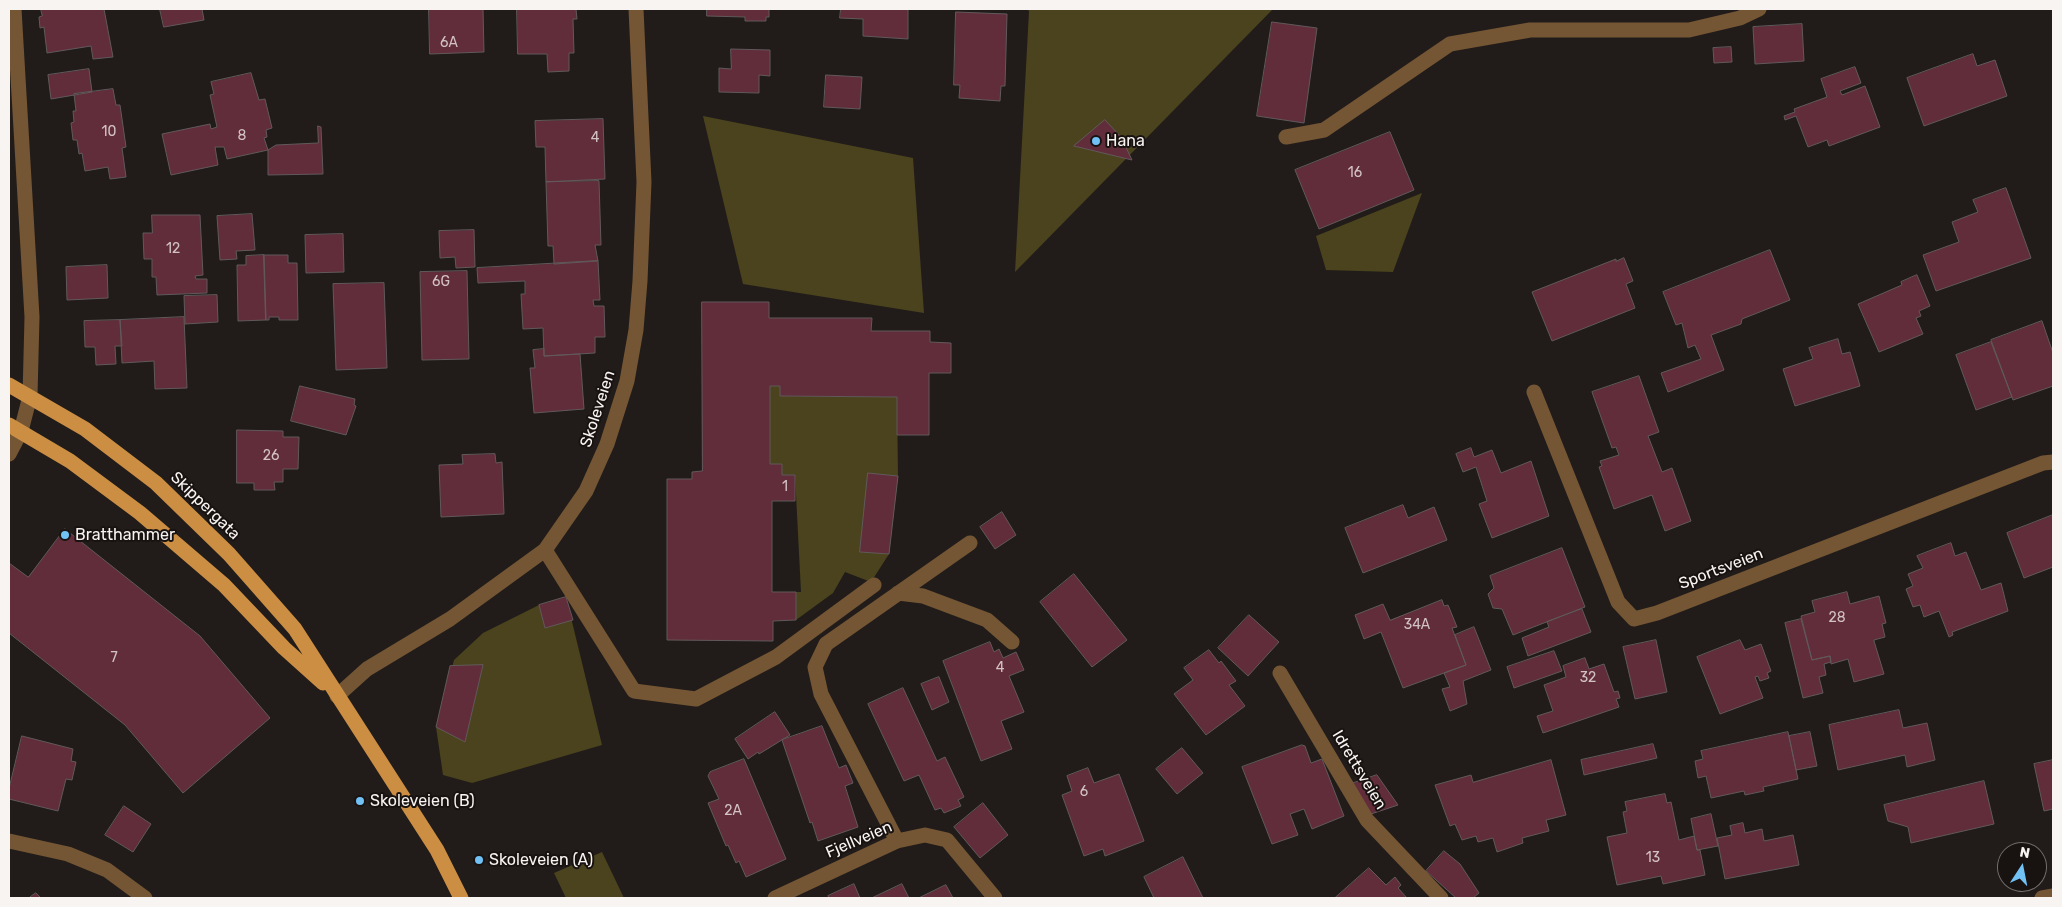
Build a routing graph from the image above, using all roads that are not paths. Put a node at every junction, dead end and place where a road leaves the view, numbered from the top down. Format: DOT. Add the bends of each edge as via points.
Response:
graph roads {
  1 [pos="14,9"];
  2 [pos="636,9"];
  3 [pos="1760,9"];
  4 [pos="1286,137"];
  5 [pos="9,385"];
  6 [pos="1534,392"];
  7 [pos="30,396"];
  8 [pos="15,428"];
  9 [pos="9,454"];
  10 [pos="2053,462"];
  11 [pos="970,543"];
  12 [pos="544,550"];
  13 [pos="874,585"];
  14 [pos="898,593"];
  15 [pos="1012,642"];
  16 [pos="1280,673"];
  17 [pos="337,696"];
  18 [pos="9,841"];
  19 [pos="897,841"];
  20 [pos="2053,896"];
  21 [pos="144,898"];
  22 [pos="461,898"];
  23 [pos="775,898"];
  24 [pos="995,898"];
  25 [pos="1441,898"];
  26 [pos="2042,898"];
  1 -- 7 [label="street" via="32,307"];
  2 -- 12 [label="street, Skoleveien" via="644,182 636,330 627,381 607,444 586,491"];
  3 -- 4 [label="street" via="1740,18 1689,30 1530,30 1450,44 1324,130"];
  5 -- 7 [label="main road, Skippergata"];
  6 -- 10 [label="street, Sportsveien" via="1618,602 1634,619 1657,613 2043,463"];
  7 -- 8 [label="street"];
  7 -- 17 [label="main road, Skippergata" via="85,429 156,483 229,554 295,629"];
  8 -- 9 [label="street"];
  8 -- 17 [label="main road, Skippergata" via="70,461 140,513 224,585 284,648"];
  11 -- 14 [label="street"];
  12 -- 13 [label="street" via="634,690 696,699 776,657"];
  12 -- 17 [label="street, Skoleveien" via="450,618 367,668"];
  14 -- 15 [label="street" via="923,596 987,620"];
  14 -- 19 [label="street" via="826,644 815,667 821,694"];
  16 -- 25 [label="street, Idrettsveien" via="1368,820"];
  17 -- 22 [label="main road, Skippergata" via="437,850"];
  18 -- 21 [label="street" via="68,854 107,870"];
  19 -- 23 [label="street, Fjellveien"];
  19 -- 24 [label="street, Fjellveien" via="926,836 947,840"];
  20 -- 26 [label="street"];
}
